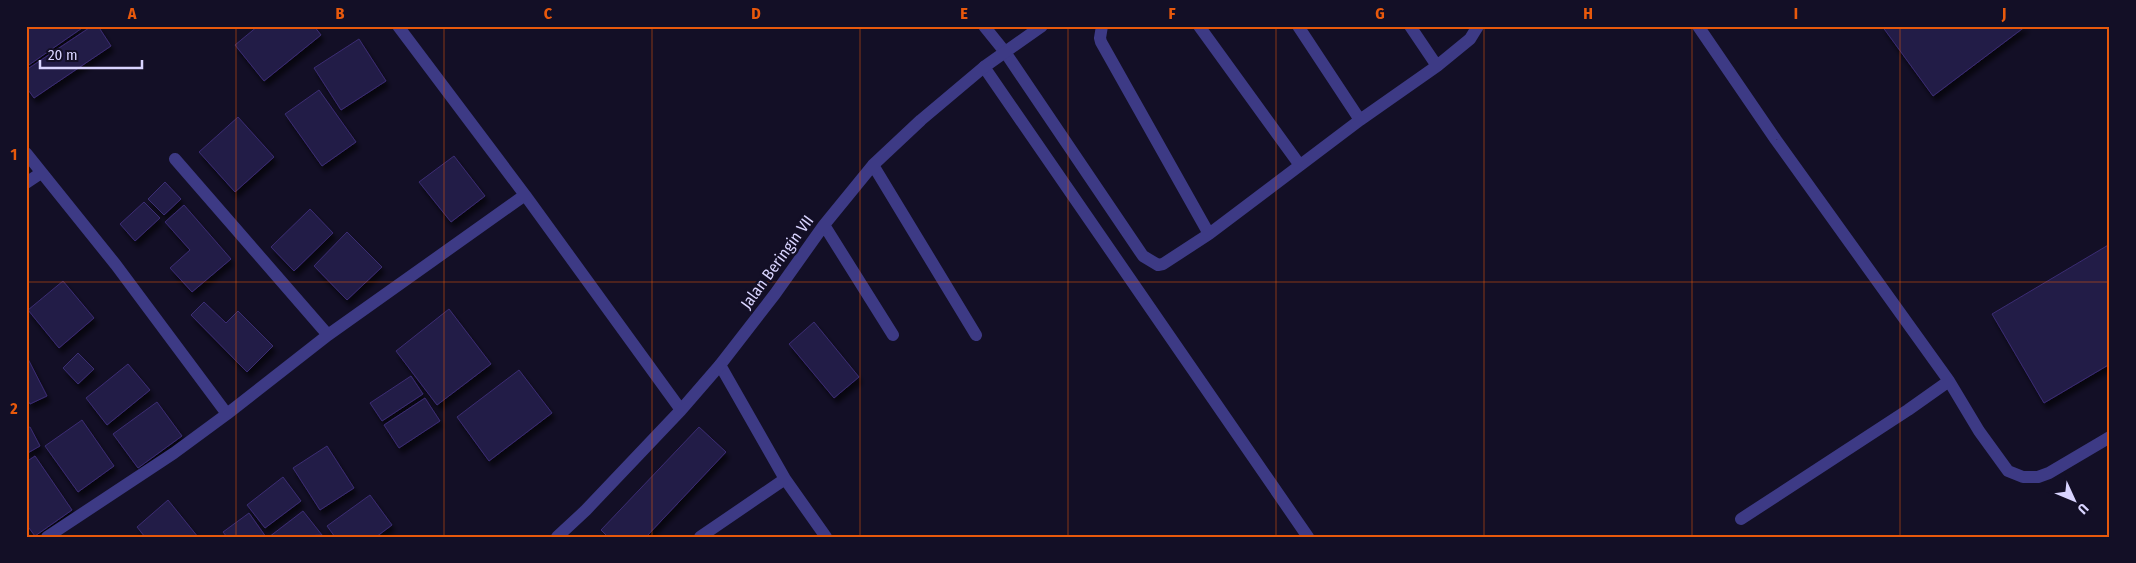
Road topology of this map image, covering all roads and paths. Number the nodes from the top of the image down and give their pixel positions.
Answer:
1 (398, 26) edge
2 (984, 26) edge
3 (1042, 26) edge
4 (1102, 26) edge
5 (1199, 26) edge
6 (1298, 26) edge
7 (1410, 26) edge
8 (1478, 26) edge
9 (1698, 26) edge
10 (1005, 52) junction
11 (1437, 66) junction
12 (984, 67) junction
13 (1360, 120) junction
14 (26, 152) edge
15 (175, 159) dead end
16 (1299, 164) junction
17 (873, 166) junction
18 (41, 173) junction
19 (26, 183) edge
20 (525, 195) junction
21 (824, 225) junction
22 (1209, 234) junction
23 (893, 335) dead end
24 (976, 335) dead end
25 (328, 336) junction
26 (720, 365) junction
27 (1949, 381) junction
28 (681, 410) junction
29 (227, 414) junction
30 (2110, 437) edge
31 (785, 478) junction
32 (1741, 519) dead end
33 (1307, 536) edge
34 (47, 537) edge
35 (557, 537) edge
36 (700, 537) edge
37 (826, 537) edge

1 - 20 street
2 - 10 street
3 - 10 street, Jalan Beringin VII
4 - 22 street
5 - 16 street
6 - 13 street
7 - 11 street
8 - 11 street
9 - 27 street
10 - 12 street, Jalan Beringin VII
10 - 22 street
11 - 13 street
12 - 17 street, Jalan Beringin VII
12 - 33 street
13 - 16 street
14 - 18 street
15 - 25 street
16 - 22 street
17 - 21 street, Jalan Beringin VII
17 - 24 street
18 - 19 street
18 - 29 street
20 - 25 street
20 - 28 street
21 - 23 street
21 - 26 street, Jalan Beringin VII
25 - 29 street
26 - 28 street, Jalan Beringin VII
26 - 31 street
27 - 30 street
27 - 32 street
28 - 35 street, Jalan Beringin VII
29 - 34 street
31 - 36 street
31 - 37 street

